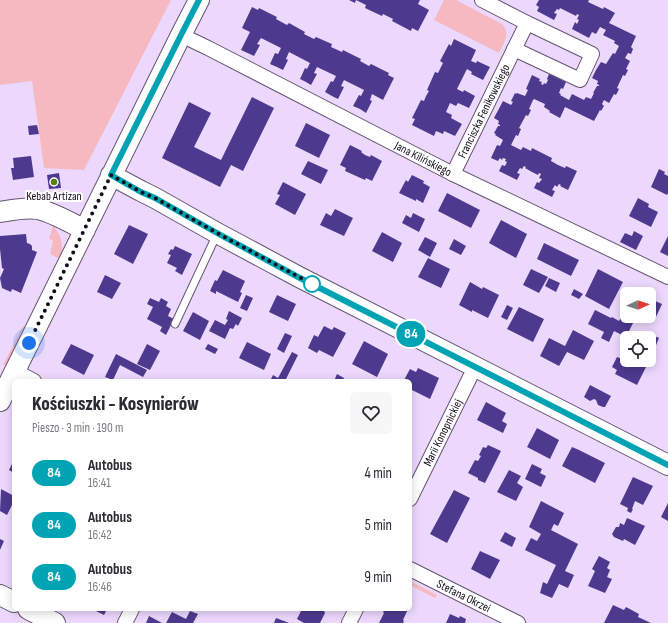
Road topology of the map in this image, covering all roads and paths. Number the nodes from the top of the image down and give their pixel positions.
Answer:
1 (199, 0) edge
2 (482, 0) edge
3 (527, 23) junction
4 (181, 35) junction
5 (514, 49) junction
6 (453, 174) junction
7 (111, 175) junction
8 (0, 212) edge
9 (85, 230) junction
10 (217, 233) junction
11 (668, 277) edge
12 (175, 324) dead end
13 (475, 367) junction
14 (15, 371) junction
15 (30, 379) edge
16 (0, 401) edge
17 (668, 464) edge
18 (412, 495) edge
19 (412, 570) edge
20 (0, 595) edge
21 (12, 601) edge
22 (32, 611) edge
23 (131, 611) edge
24 (355, 611) edge
25 (55, 623) edge
26 (125, 623) edge
27 (349, 623) edge
28 (518, 623) edge

1 - 4 street
2 - 3 street
3 - 5 street, Franciszka Fenikowskiego
3 - 5 street
4 - 6 street, Jana Kilińskiego
4 - 7 street
5 - 6 street, Franciszka Fenikowskiego
6 - 11 street, Jana Kilińskiego
7 - 9 street
7 - 10 street
8 - 9 street
9 - 14 street
10 - 12 lane
10 - 13 street
13 - 17 street
13 - 18 street, Marii Konopnickiej
14 - 15 street
14 - 16 street
19 - 28 street, Stefana Okrzei
20 - 21 street
22 - 25 street
23 - 26 street
24 - 27 street

